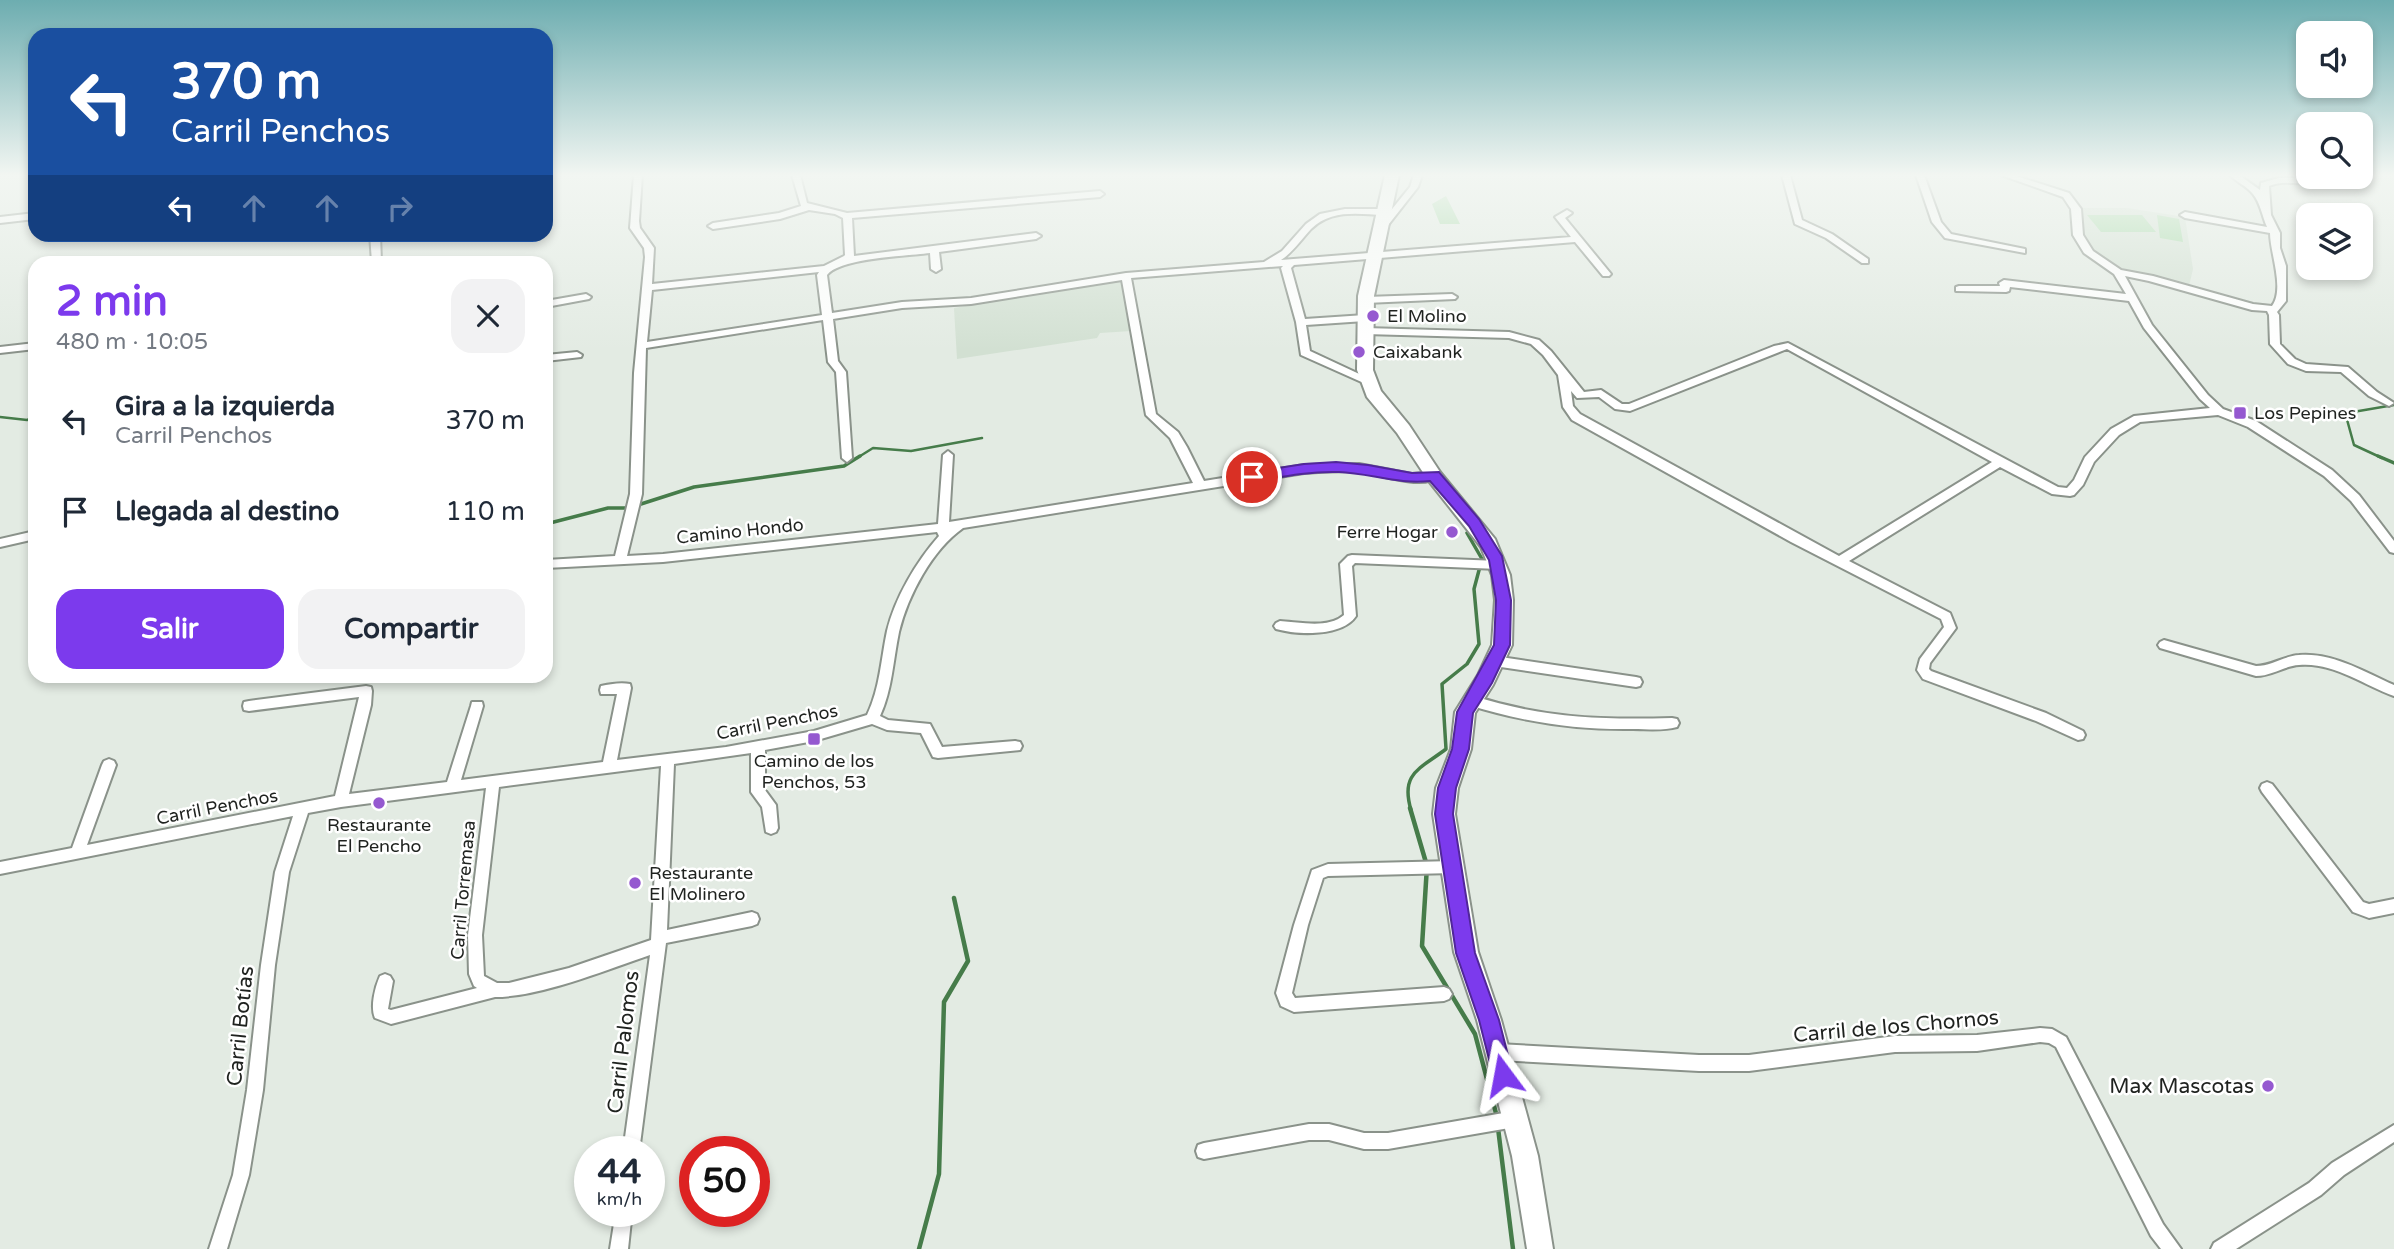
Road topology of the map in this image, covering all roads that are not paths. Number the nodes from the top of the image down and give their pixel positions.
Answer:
1 (639, 233) edge
2 (848, 233) edge
3 (1306, 233) edge
4 (1379, 233) edge
5 (1573, 233) edge
6 (1823, 233) edge
7 (1946, 233) edge
8 (2078, 233) edge
9 (2274, 233) edge
10 (1035, 236) dead end
11 (1577, 239) junction
12 (934, 250) junction
13 (2022, 251) dead end
14 (1373, 257) junction
15 (847, 260) junction
16 (1291, 260) junction
17 (1865, 261) dead end
18 (936, 268) dead end
19 (824, 269) junction
20 (2118, 272) junction
21 (1606, 274) dead end
22 (1126, 276) junction
23 (648, 287) junction
24 (1959, 289) dead end
25 (1452, 297) dead end
26 (586, 298) dead end
27 (2131, 298) junction
28 (1366, 300) junction
29 (553, 302) edge
30 (2271, 310) junction
31 (826, 317) junction
32 (1301, 322) junction
33 (1365, 324) junction
34 (641, 346) junction
35 (28, 347) edge
36 (0, 351) edge
37 (577, 355) dead end
38 (553, 357) edge
39 (1563, 375) junction
40 (1366, 381) junction
41 (1581, 396) junction
42 (1567, 402) junction
43 (2389, 403) dead end
44 (2219, 411) junction
45 (948, 455) dead end
46 (847, 458) dead end
47 (2000, 462) junction
48 (1434, 476) junction
49 (1200, 485) junction
50 (946, 528) junction
51 (28, 537) edge
52 (0, 543) edge
53 (2394, 549) edge
54 (620, 559) junction
55 (1840, 561) junction
56 (553, 564) edge
57 (1486, 565) junction
58 (1280, 626) dead end
59 (2164, 645) dead end
60 (1494, 661) junction
61 (1636, 682) dead end
62 (606, 690) dead end
63 (2394, 691) edge
64 (1471, 700) junction
65 (248, 706) dead end
66 (477, 706) dead end
67 (872, 719) junction
68 (1672, 723) dead end
69 (2078, 735) dead end
70 (1015, 746) dead end
71 (758, 747) junction
72 (668, 758) junction
73 (109, 765) dead end
74 (609, 766) junction
75 (493, 782) junction
76 (452, 787) junction
77 (2267, 788) dead end
78 (341, 801) junction
79 (303, 808) junction
80 (771, 828) dead end
81 (77, 853) junction
82 (1436, 867) junction
83 (0, 868) edge
84 (2394, 906) edge
85 (752, 919) dead end
86 (658, 942) junction
87 (385, 981) dead end
88 (495, 990) junction
89 (1444, 994) dead end
90 (1498, 1052) junction
91 (1503, 1121) junction
92 (2394, 1133) edge
93 (633, 1136) edge
94 (1204, 1151) dead end
95 (622, 1227) edge
96 (218, 1249) edge
97 (619, 1249) edge
98 (1540, 1249) edge
99 (2172, 1249) edge
100 (2220, 1249) edge

1 - 23 street
2 - 15 street
3 - 16 street
4 - 14 main road
5 - 11 street
6 - 17 street
7 - 13 street
8 - 20 street
9 - 30 street
10 - 12 street
11 - 14 street
11 - 21 street
12 - 15 street
12 - 18 street
14 - 16 street
14 - 28 main road
15 - 19 street
16 - 22 street
16 - 32 street
19 - 23 street
19 - 31 street
20 - 27 street
20 - 30 street
22 - 31 street
22 - 49 street
23 - 34 street
24 - 27 street
25 - 28 street
26 - 29 street
27 - 44 street
28 - 33 main road
30 - 43 street
31 - 34 street
31 - 46 street
32 - 33 street
32 - 40 street
33 - 39 street
33 - 40 main road
34 - 54 street
35 - 36 street
37 - 38 street
39 - 41 street
39 - 42 street
40 - 48 main road
41 - 42 street
41 - 47 street
42 - 55 street
44 - 47 street
44 - 53 street
45 - 50 street
47 - 55 street
48 - 49 street
48 - 57 main road
49 - 50 street
50 - 54 street, Camino Hondo
50 - 67 street
51 - 52 street
54 - 56 street, Camino Hondo
55 - 69 street
57 - 58 street
57 - 60 main road
59 - 63 street
60 - 61 street
60 - 64 main road
62 - 74 street
64 - 68 street
64 - 82 main road
65 - 78 street
66 - 76 street
67 - 70 street
67 - 71 street, Carril Penchos
71 - 72 street, Carril Penchos
71 - 80 street
72 - 74 street, Carril Penchos
72 - 86 street, Carril Palomos
73 - 81 street
74 - 75 street, Carril Penchos
75 - 76 street, Carril Penchos
75 - 88 street, Carril Torremasa
76 - 78 street, Carril Penchos
77 - 84 street
78 - 79 street, Carril Penchos
79 - 81 street, Carril Penchos
79 - 96 street, Carril Botías
81 - 83 street, Carril Penchos
82 - 89 street
82 - 90 main road
85 - 86 street
86 - 88 street
86 - 93 street, Carril Palomos
87 - 88 street
90 - 91 main road
90 - 99 street, Carril de los Chornos
91 - 94 street
91 - 98 main road
92 - 100 street
95 - 97 street

